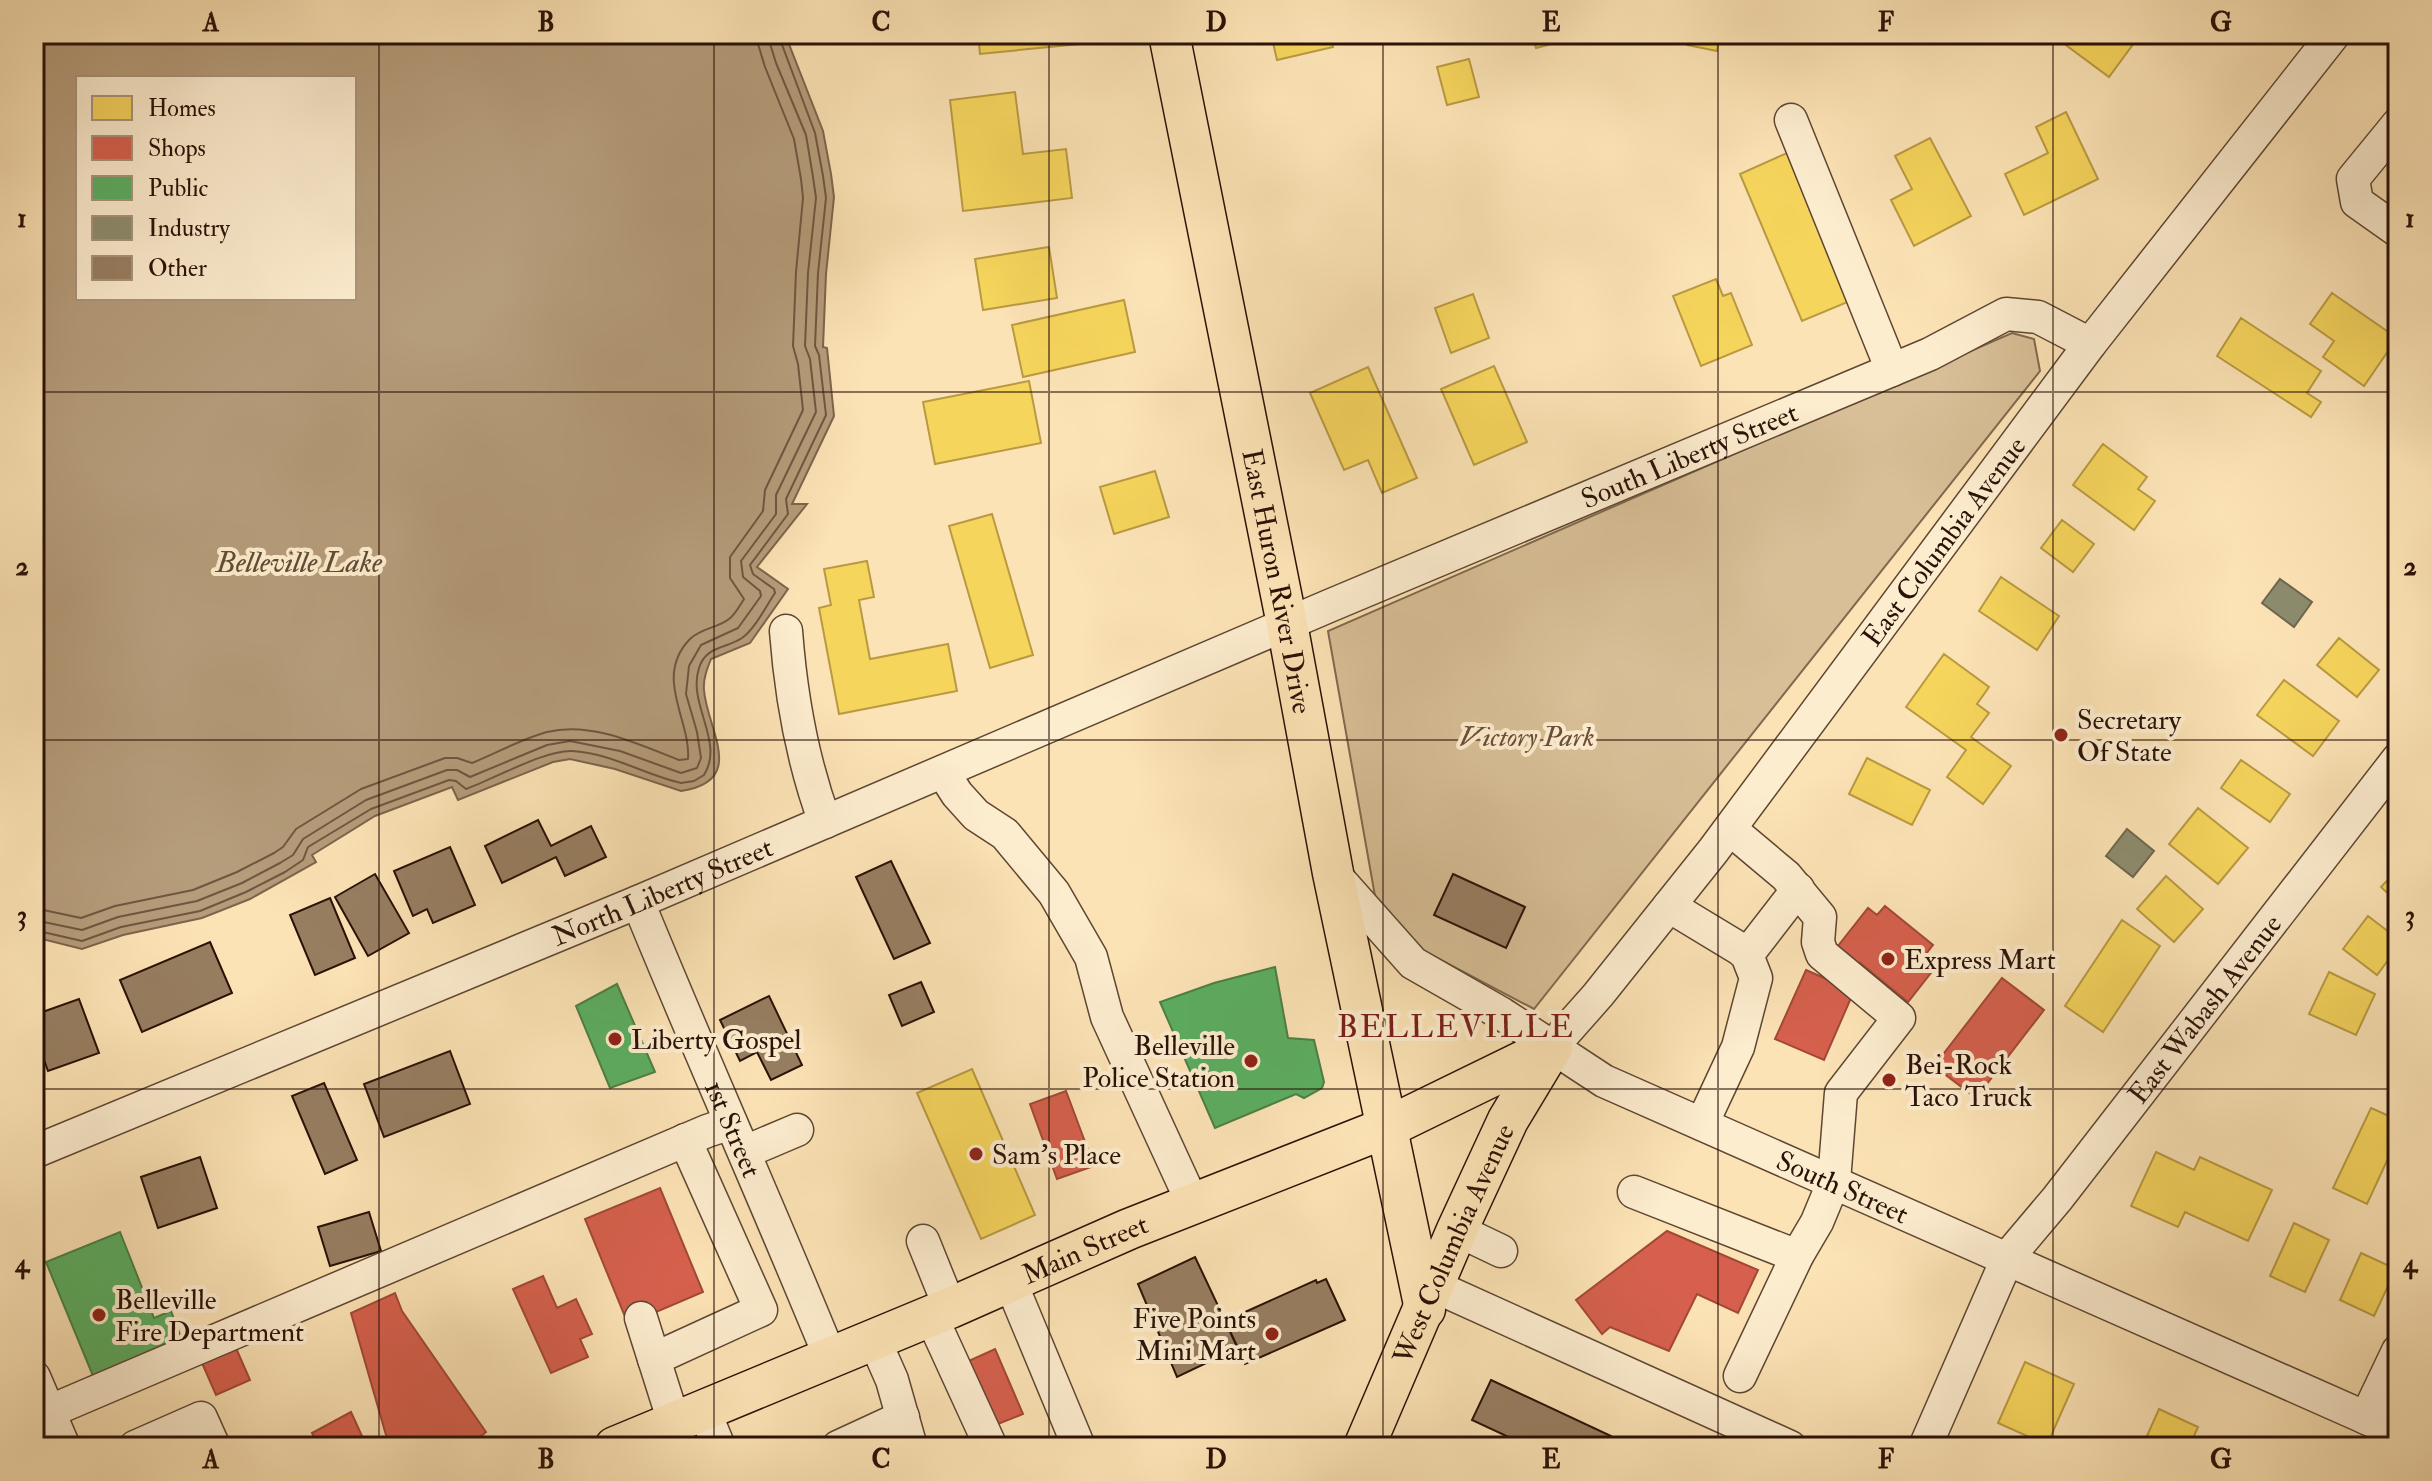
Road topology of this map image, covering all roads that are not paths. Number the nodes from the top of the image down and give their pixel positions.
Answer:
1 (1169, 34) edge
2 (2334, 34) edge
3 (1791, 120) dead end
4 (2398, 124) edge
5 (2398, 231) edge
6 (2090, 344) junction
7 (1892, 370) junction
8 (1287, 624) junction
9 (786, 631) dead end
10 (2398, 759) edge
11 (943, 772) junction
12 (825, 822) junction
13 (1730, 829) junction
14 (1333, 873) junction
15 (1798, 889) junction
16 (638, 902) junction
17 (1669, 906) junction
18 (1747, 955) junction
19 (1552, 1047) junction
20 (1702, 1124) junction
21 (1388, 1127) junction
22 (797, 1130) dead end
23 (738, 1137) junction
24 (685, 1140) junction
25 (34, 1152) edge
26 (1834, 1181) junction
27 (1634, 1192) dead end
28 (1193, 1204) junction
29 (1457, 1230) junction
30 (923, 1241) dead end
31 (1501, 1251) dead end
32 (1797, 1256) junction
33 (2008, 1257) junction
34 (1010, 1281) junction
35 (1430, 1298) junction
36 (940, 1312) junction
37 (641, 1318) dead end
38 (874, 1339) junction
39 (2398, 1351) edge
40 (830, 1357) junction
41 (654, 1359) junction
42 (1740, 1376) dead end
43 (34, 1377) edge
44 (42, 1415) edge
45 (689, 1416) junction
46 (2366, 1418) junction
47 (2398, 1432) edge
48 (908, 1437) edge
49 (627, 1445) edge
50 (64, 1447) edge
51 (135, 1447) edge
52 (214, 1447) edge
53 (719, 1447) edge
54 (838, 1447) edge
55 (991, 1447) edge
56 (1079, 1447) edge
57 (1364, 1447) edge
58 (1790, 1447) edge
59 (1925, 1447) edge

1 - 8 main road, East Huron River Drive
2 - 6 street, East Columbia Avenue
3 - 7 street
4 - 5 street
6 - 7 street, South Liberty Street
6 - 13 street, East Columbia Avenue
7 - 8 street, South Liberty Street
8 - 11 street, North Liberty Street
8 - 14 main road, East Huron River Drive
9 - 12 street
10 - 33 street, East Wabash Avenue
11 - 12 street, North Liberty Street
11 - 28 street
12 - 16 street, North Liberty Street
13 - 15 street
13 - 17 street, East Columbia Avenue
14 - 19 street, South Street
14 - 21 main road, East Huron River Drive
15 - 18 street
15 - 26 street
16 - 23 street, 1st Street
16 - 25 street, North Liberty Street
17 - 18 street
17 - 19 street, East Columbia Avenue
18 - 20 street
19 - 20 street, South Street
19 - 21 main road, Main Street
19 - 29 main road, West Columbia Avenue
20 - 26 street, South Street
21 - 28 main road, Main Street
21 - 35 main road, East Huron River Drive
22 - 23 street
23 - 24 street
23 - 40 street, 1st Street
24 - 41 street
24 - 44 street
26 - 32 street
26 - 33 street, South Street
27 - 32 street
28 - 34 main road, Main Street
29 - 31 street
29 - 35 main road, West Columbia Avenue
30 - 36 street
32 - 42 street
33 - 46 street, South Street
33 - 59 street, East Wabash Avenue
34 - 36 main road, Main Street
34 - 56 street
35 - 57 main road, West Columbia Avenue
35 - 58 street
36 - 38 main road, Main Street
36 - 55 street
37 - 41 street
38 - 40 main road, Main Street
38 - 48 street
39 - 46 street
40 - 45 main road, Main Street
41 - 45 street
43 - 44 street
44 - 50 street
45 - 49 main road, Main Street
45 - 53 street
46 - 47 street, South Street
48 - 54 street
51 - 52 street

